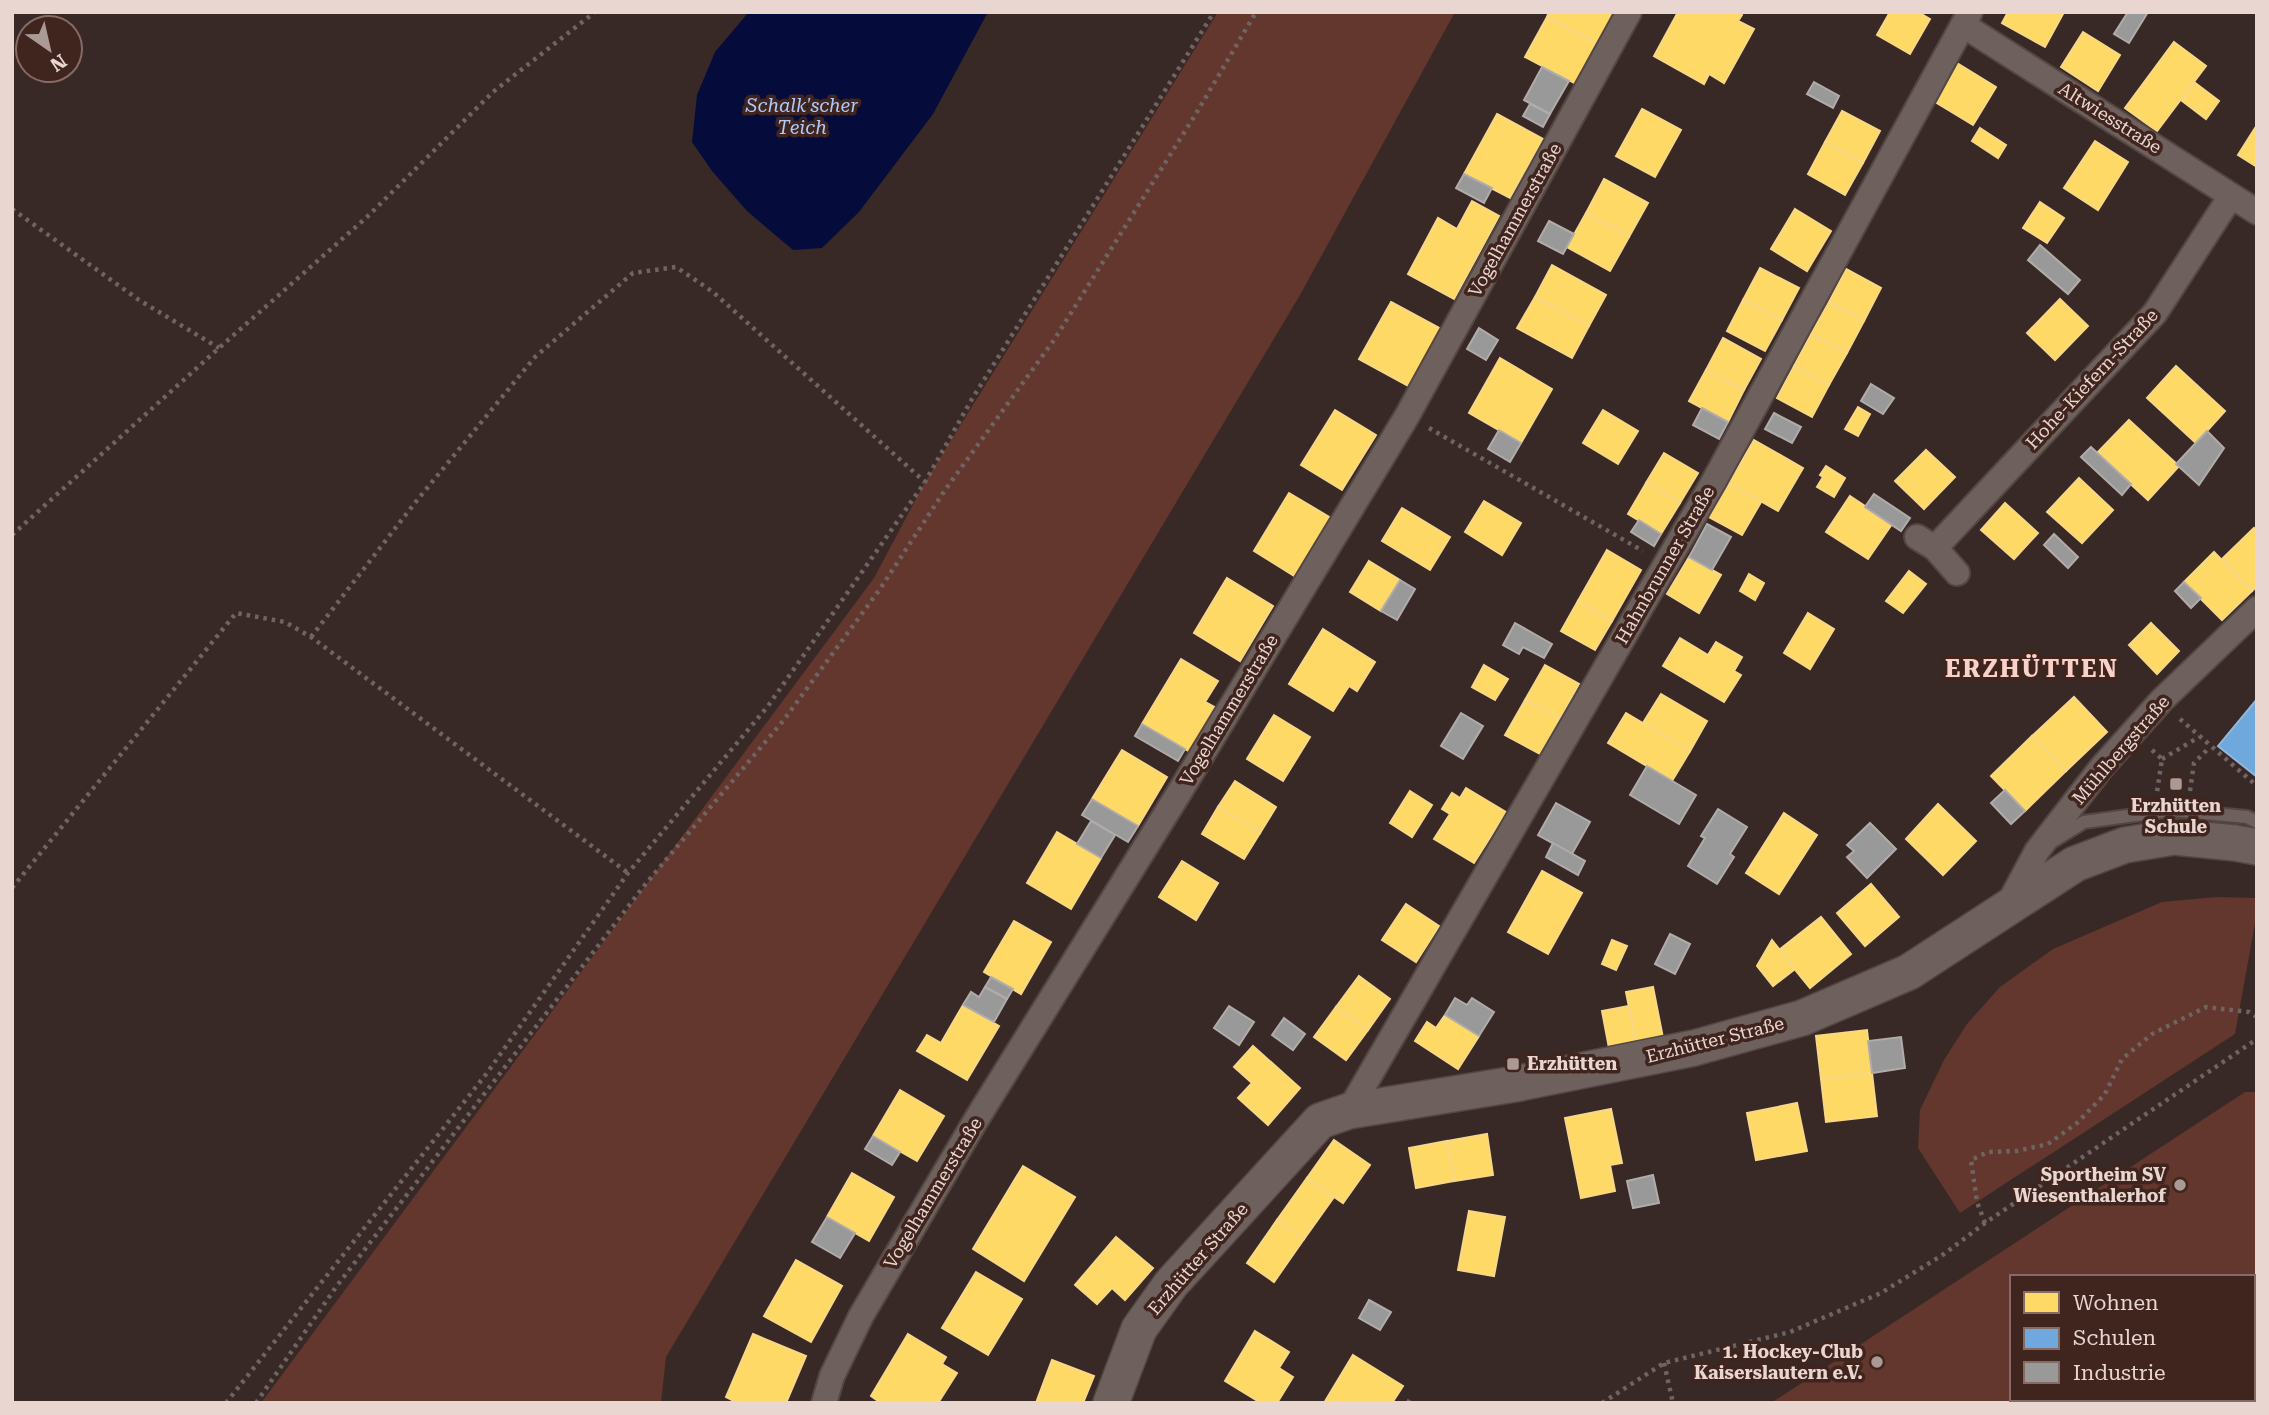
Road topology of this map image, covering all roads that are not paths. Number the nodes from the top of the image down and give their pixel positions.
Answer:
1 (1629, 12) edge
2 (1966, 19) edge
3 (2231, 196) junction
4 (2257, 212) edge
5 (1957, 573) dead end
6 (2257, 608) edge
7 (2257, 822) edge
8 (2257, 847) edge
9 (2037, 851) junction
10 (2006, 908) junction
11 (1349, 1111) junction
12 (824, 1403) edge
13 (1111, 1403) edge

1 - 12 street, Vogelhammerstraße
2 - 3 street, Altwiesstraße
2 - 11 street, Hahnbrunner Straße
3 - 4 street, Altwiesstraße
3 - 5 street, Hohe-Kiefern-Straße
6 - 9 street, Mühlbergstraße
7 - 9 lane
8 - 10 street, Erzhütter Straße
9 - 10 street, Mühlbergstraße
10 - 11 street, Erzhütter Straße
11 - 13 street, Erzhütter Straße

